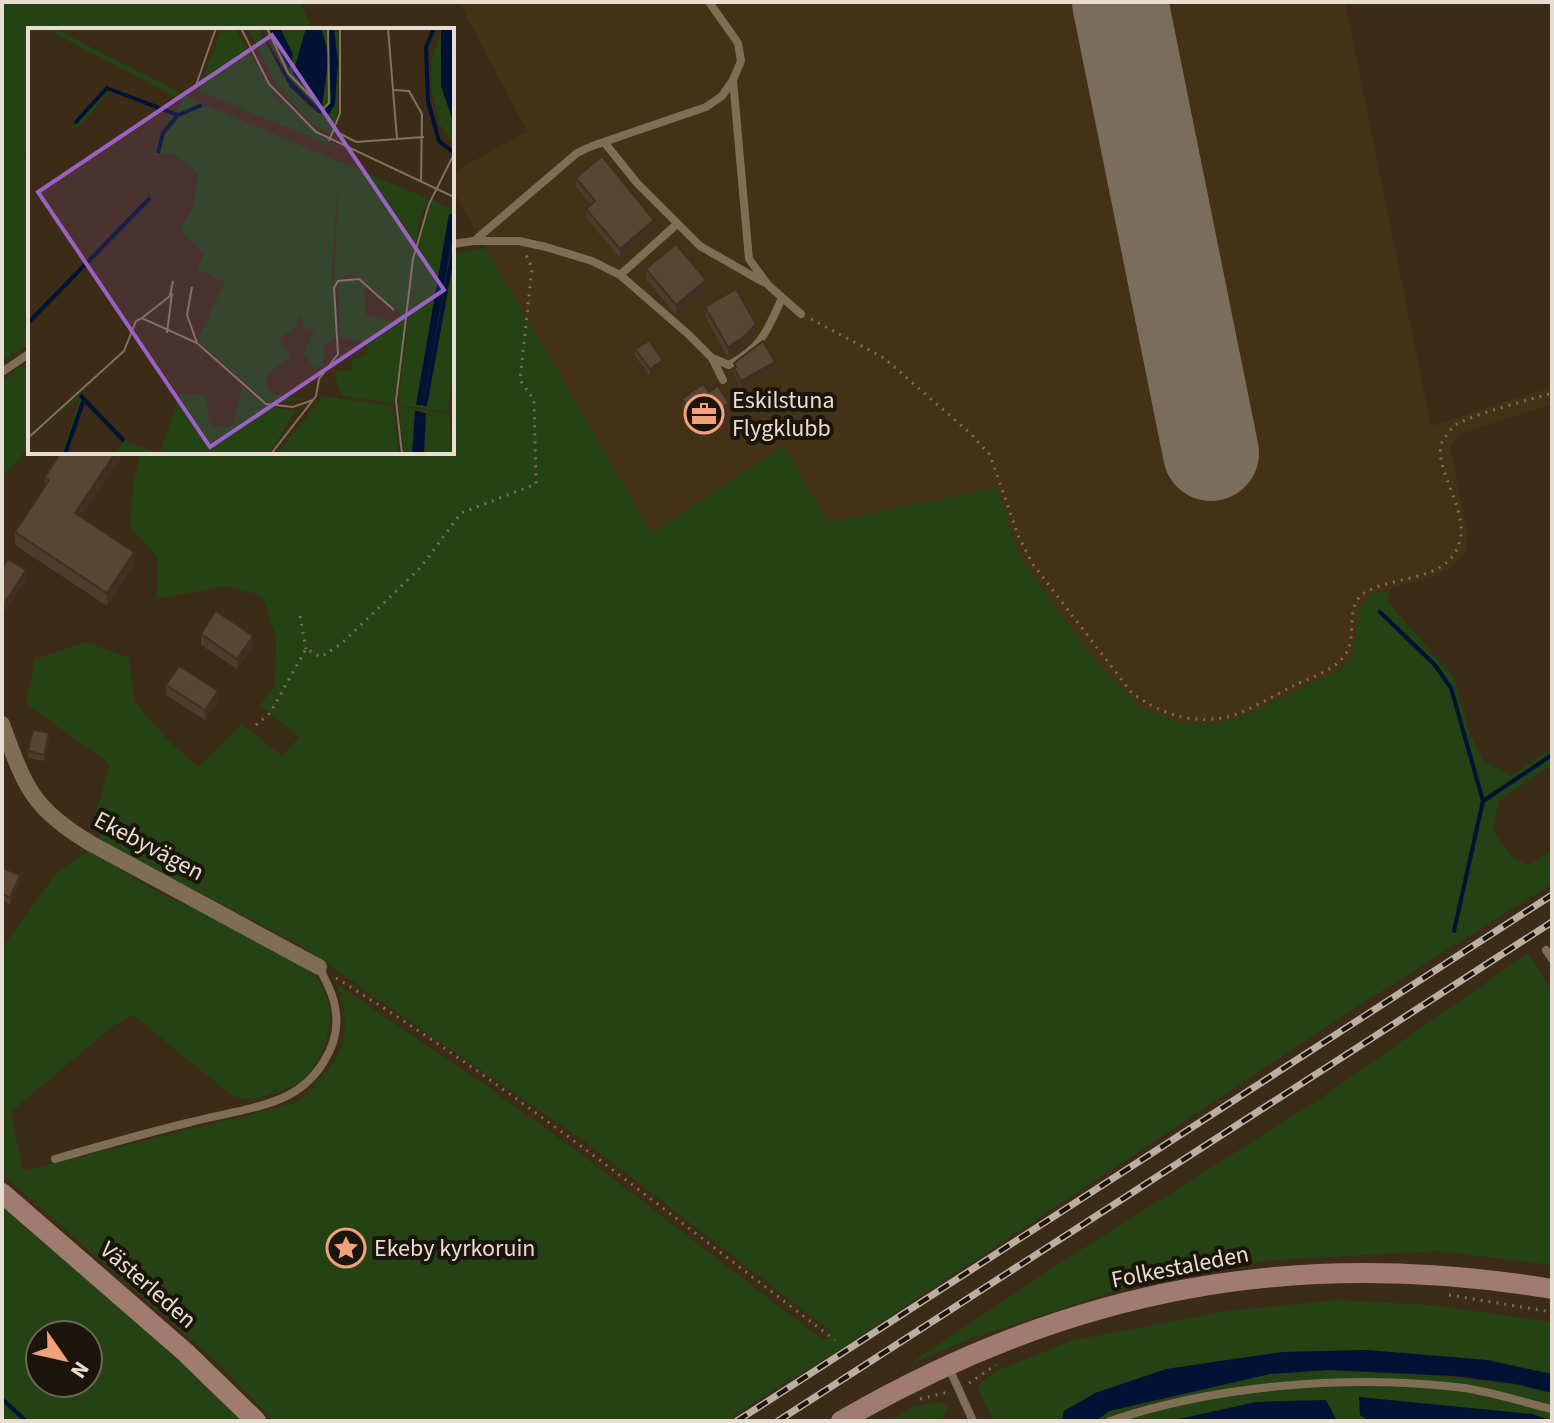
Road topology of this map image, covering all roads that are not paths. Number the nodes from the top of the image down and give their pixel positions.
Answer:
1 (709, 2) edge
2 (733, 80) junction
3 (604, 142) junction
4 (677, 224) junction
5 (474, 241) junction
6 (454, 244) edge
7 (620, 275) junction
8 (768, 285) junction
9 (782, 298) junction
10 (801, 314) road end
11 (28, 354) edge
12 (712, 358) junction
13 (2, 372) edge
14 (723, 380) dead end
15 (2, 724) edge
16 (1546, 950) dead end
17 (1552, 959) edge
18 (319, 967) joint
19 (55, 1159) dead end
20 (2, 1193) edge
21 (1552, 1289) edge
22 (947, 1364) junction
23 (1552, 1409) edge
24 (969, 1420) edge
25 (256, 1421) edge
26 (841, 1421) edge
27 (1110, 1421) edge

1 - 2 lane
2 - 3 lane
2 - 8 lane
3 - 4 lane
3 - 5 lane
4 - 7 lane
4 - 8 lane
5 - 6 lane
5 - 7 lane
7 - 12 lane
8 - 9 lane
9 - 10 lane
9 - 12 lane
11 - 13 lane
12 - 14 lane
15 - 18 street, Ekebyvägen
16 - 17 lane
18 - 19 lane
20 - 25 main road, Västerleden
21 - 22 main road, Folkestaleden
22 - 24 lane
22 - 26 main road, Folkestaleden
23 - 27 lane

